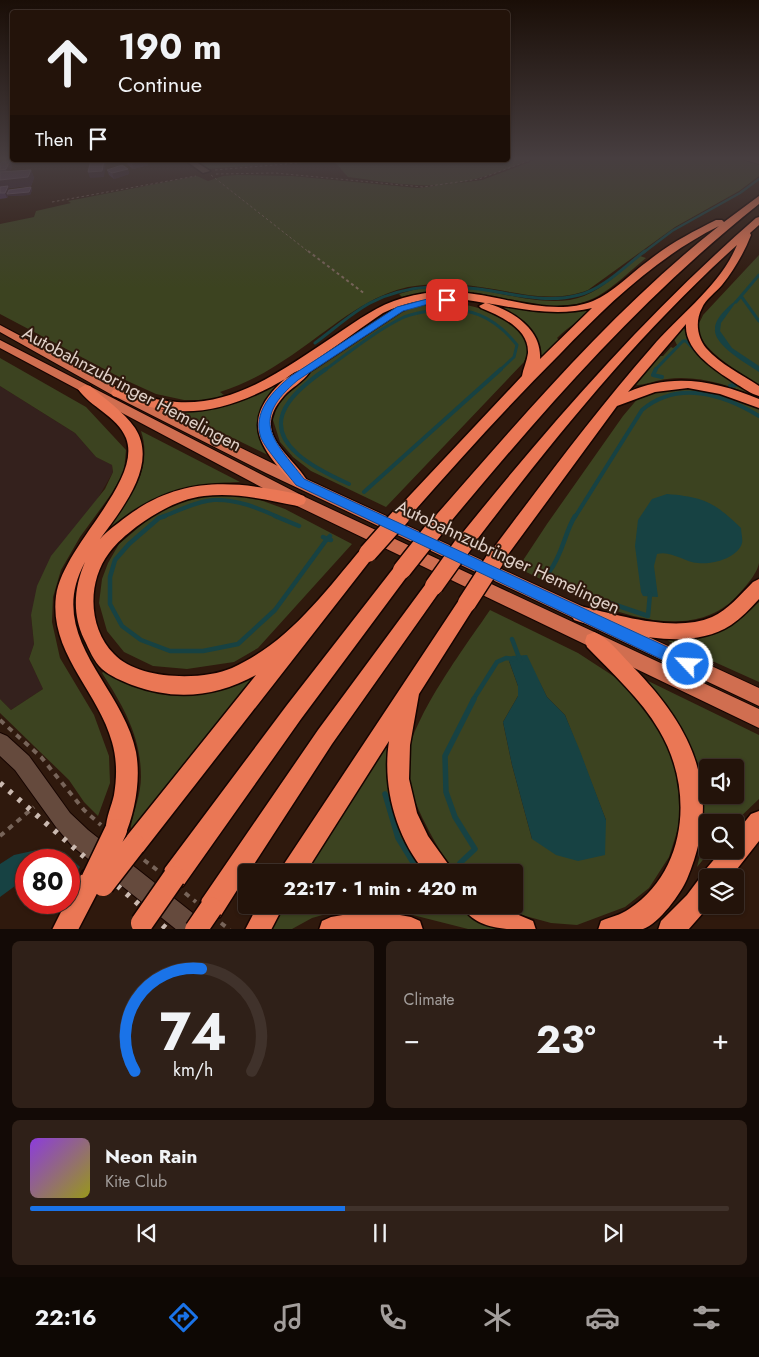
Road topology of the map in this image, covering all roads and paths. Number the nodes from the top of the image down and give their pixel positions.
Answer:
1 (55, 201) edge
2 (244, 201) edge
3 (756, 201) edge
4 (52, 202) dead end
5 (741, 212) junction
6 (759, 220) edge
7 (747, 230) junction
8 (365, 294) dead end
9 (615, 294) junction
10 (697, 307) junction
11 (0, 328) edge
12 (0, 343) edge
13 (526, 379) junction
14 (86, 389) junction
15 (759, 392) edge
16 (118, 393) junction
17 (759, 404) edge
18 (610, 406) junction
19 (299, 491) junction
20 (759, 588) edge
21 (580, 614) junction
22 (306, 628) junction
23 (594, 640) junction
24 (414, 682) junction
25 (759, 698) edge
26 (759, 718) edge
27 (0, 744) edge
28 (47, 796) junction
29 (759, 822) edge
30 (0, 836) edge
31 (297, 864) edge
32 (432, 864) edge
33 (722, 869) edge
34 (98, 883) junction
35 (699, 900) edge
36 (267, 914) edge
37 (487, 914) edge
38 (140, 926) edge
39 (65, 929) edge
40 (69, 929) edge
41 (195, 929) edge
42 (197, 929) edge
43 (258, 929) edge
44 (336, 929) edge
45 (406, 929) edge
46 (522, 929) edge
47 (612, 929) edge
48 (671, 929) edge

1 - 4 path
2 - 8 path
3 - 5 highway
5 - 9 highway
5 - 38 highway, bridge
6 - 7 highway
7 - 10 highway
7 - 42 highway, bridge
9 - 13 highway
9 - 16 highway
10 - 15 highway
10 - 18 highway
11 - 16 highway, Autobahnzubringer Hemelingen
12 - 14 highway, Autobahnzubringer Hemelingen
13 - 19 highway
13 - 22 highway, bridge
14 - 19 highway, Autobahnzubringer Hemelingen
14 - 34 highway, bridge
16 - 19 highway, Autobahnzubringer Hemelingen
17 - 18 highway
18 - 24 highway, bridge
19 - 21 highway, Autobahnzubringer Hemelingen
19 - 22 highway
19 - 23 highway, Autobahnzubringer Hemelingen
20 - 21 highway
21 - 25 highway, Autobahnzubringer Hemelingen
22 - 34 highway, bridge
23 - 26 highway, Autobahnzubringer Hemelingen
23 - 47 highway
24 - 31 highway
24 - 32 highway
27 - 28 street
28 - 30 path
28 - 41 street
29 - 33 highway
34 - 39 highway
34 - 40 highway
35 - 48 highway
36 - 43 highway
37 - 46 highway
44 - 45 highway

